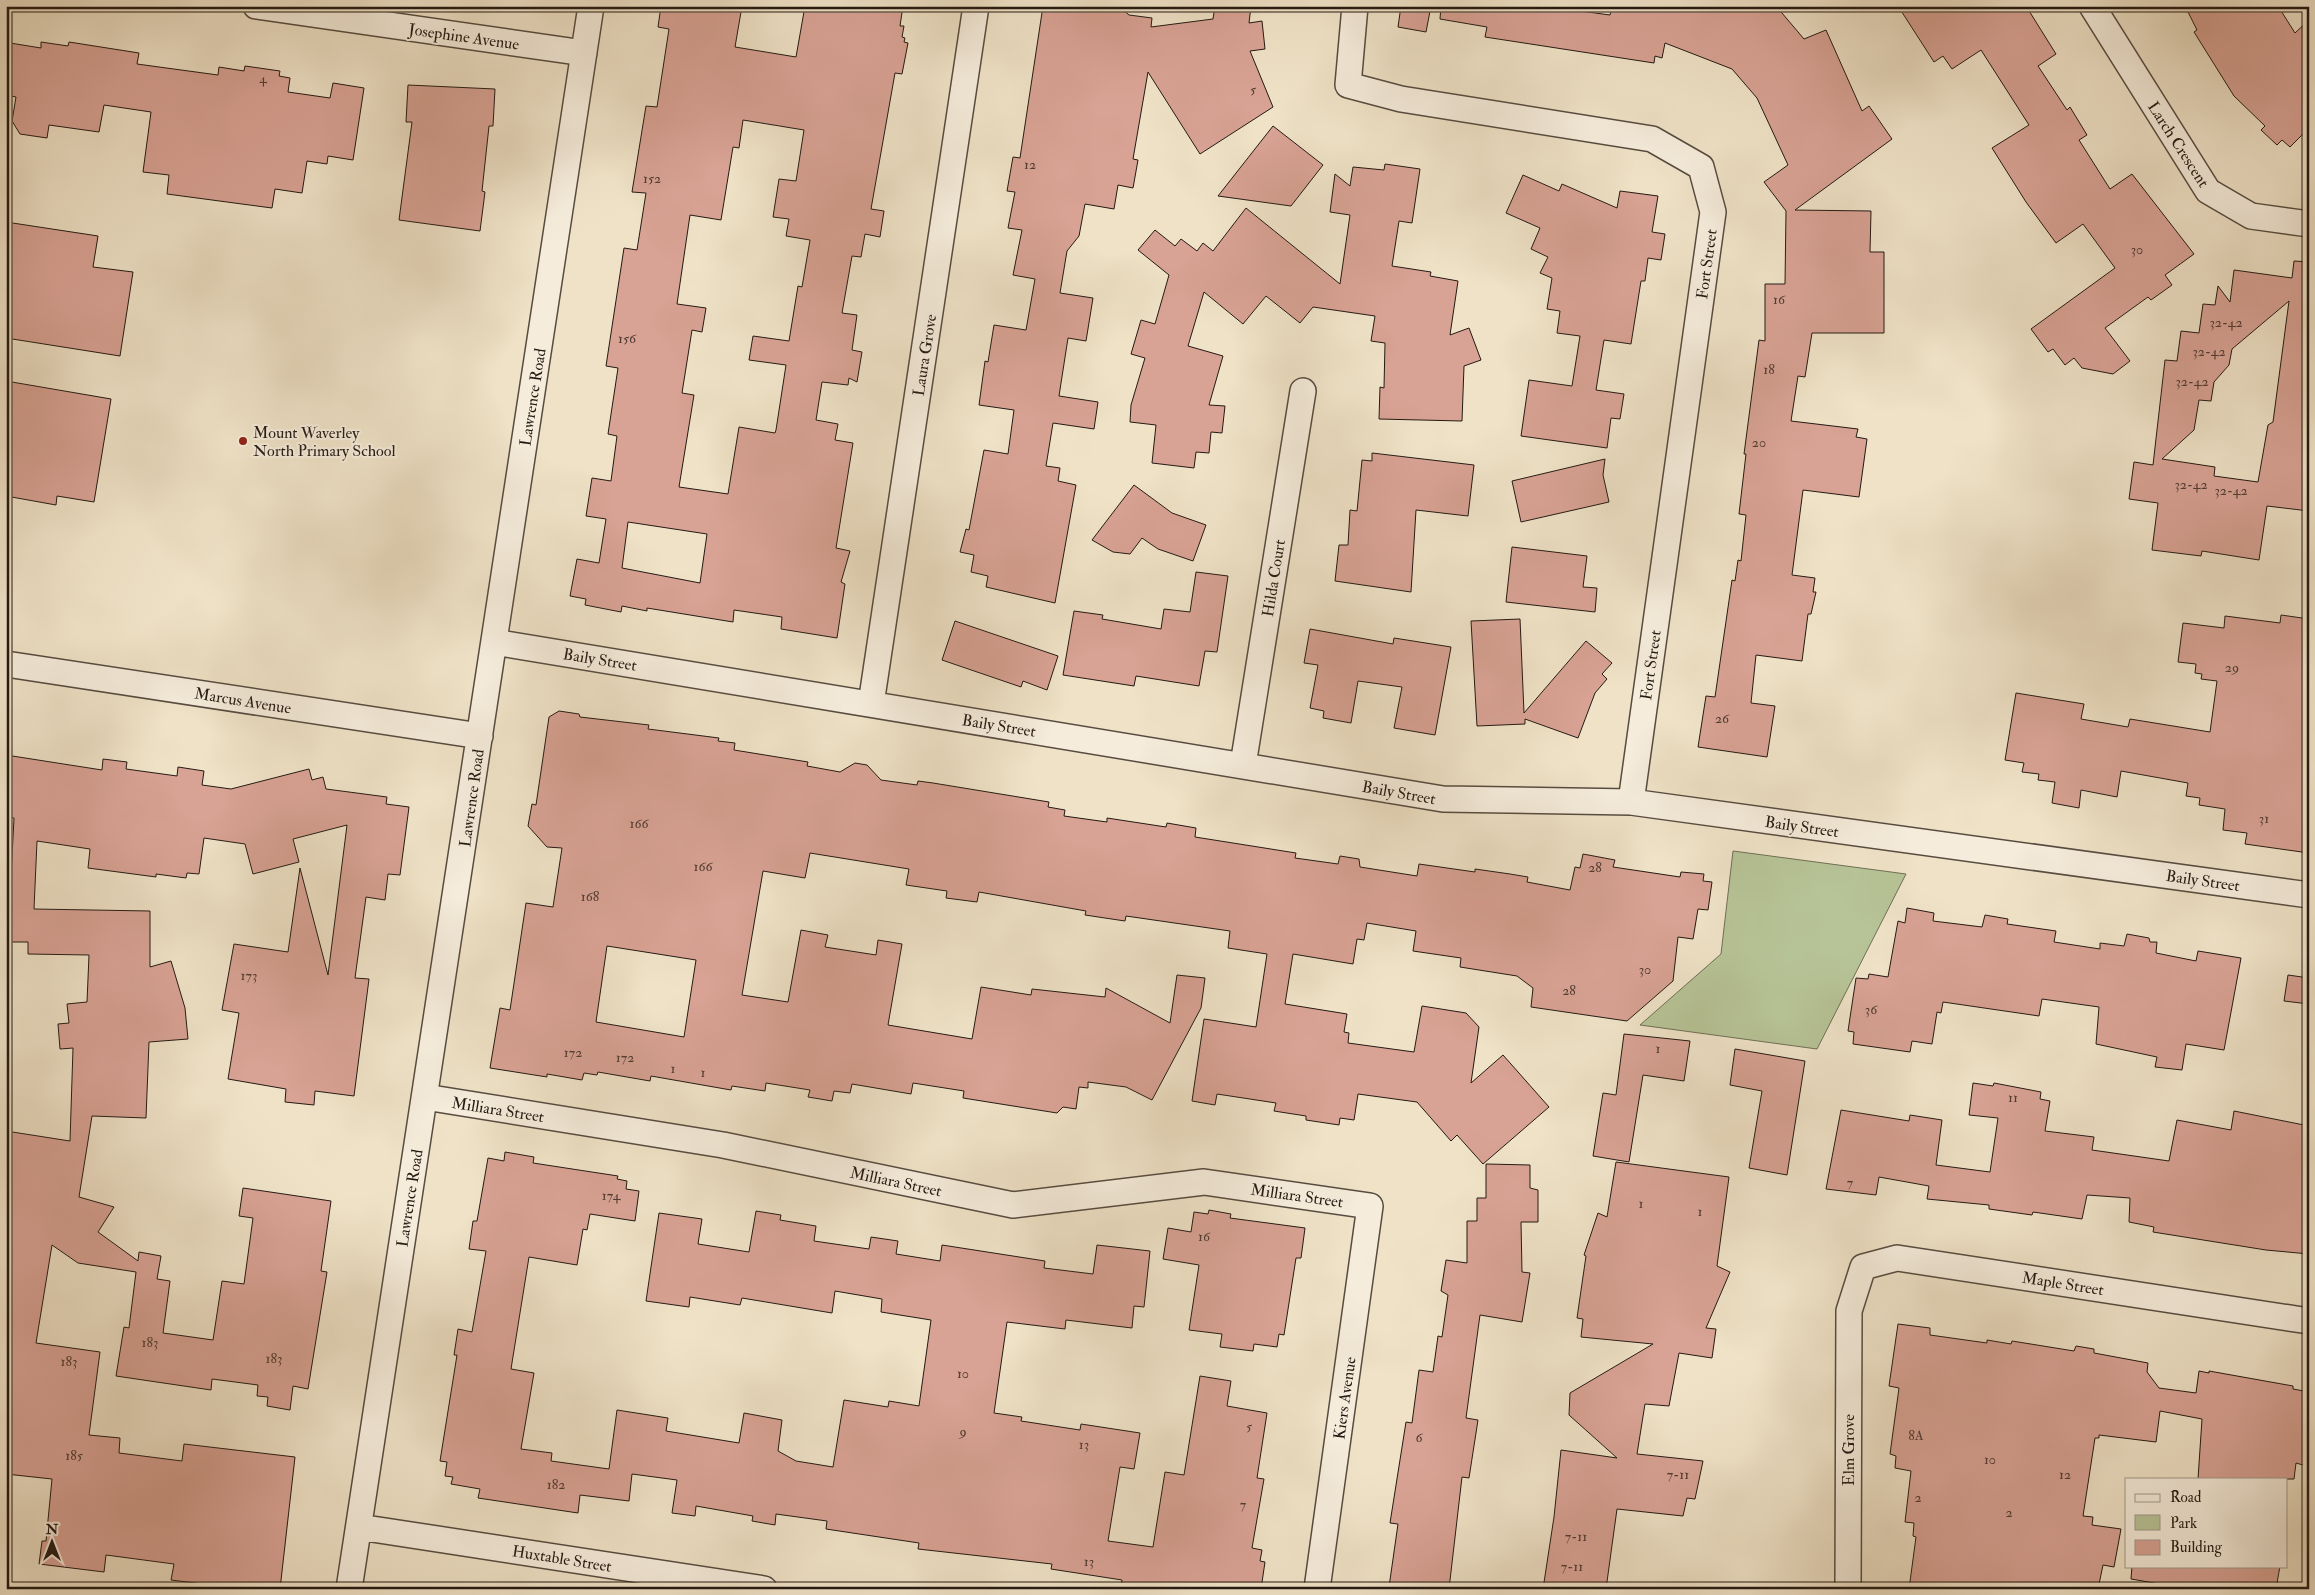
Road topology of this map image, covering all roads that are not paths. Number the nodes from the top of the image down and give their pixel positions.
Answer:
1 (256, 6) edge
2 (591, 6) edge
3 (976, 6) edge
4 (1356, 6) edge
5 (2092, 6) edge
6 (584, 53) junction
7 (2309, 224) edge
8 (1303, 391) dead end
9 (494, 642) junction
10 (6, 664) edge
11 (871, 704) junction
12 (480, 736) junction
13 (1242, 765) junction
14 (1631, 802) junction
15 (2309, 895) edge
16 (425, 1098) junction
17 (1370, 1206) joint
18 (1849, 1311) joint
19 (2309, 1321) edge
20 (359, 1526) junction
21 (349, 1589) edge
22 (764, 1589) edge
23 (1318, 1589) edge
24 (1848, 1589) edge

1 - 6 street, Josephine Avenue
2 - 6 street, Lawrence Road
3 - 11 street, Laura Grove
4 - 14 street, Fort Street
5 - 7 street, Larch Crescent
6 - 9 street, Lawrence Road
8 - 13 street, Hilda Court
9 - 11 street, Baily Street
9 - 12 street, Lawrence Road
10 - 12 street, Marcus Avenue
11 - 13 street, Baily Street
12 - 16 street, Lawrence Road
13 - 14 street, Baily Street
14 - 15 street, Baily Street
16 - 17 street, Milliara Street
16 - 20 street, Lawrence Road
17 - 23 street, Kiers Avenue
18 - 19 street, Maple Street
18 - 24 street, Elm Grove
20 - 21 street, Lawrence Road
20 - 22 street, Huxtable Street

